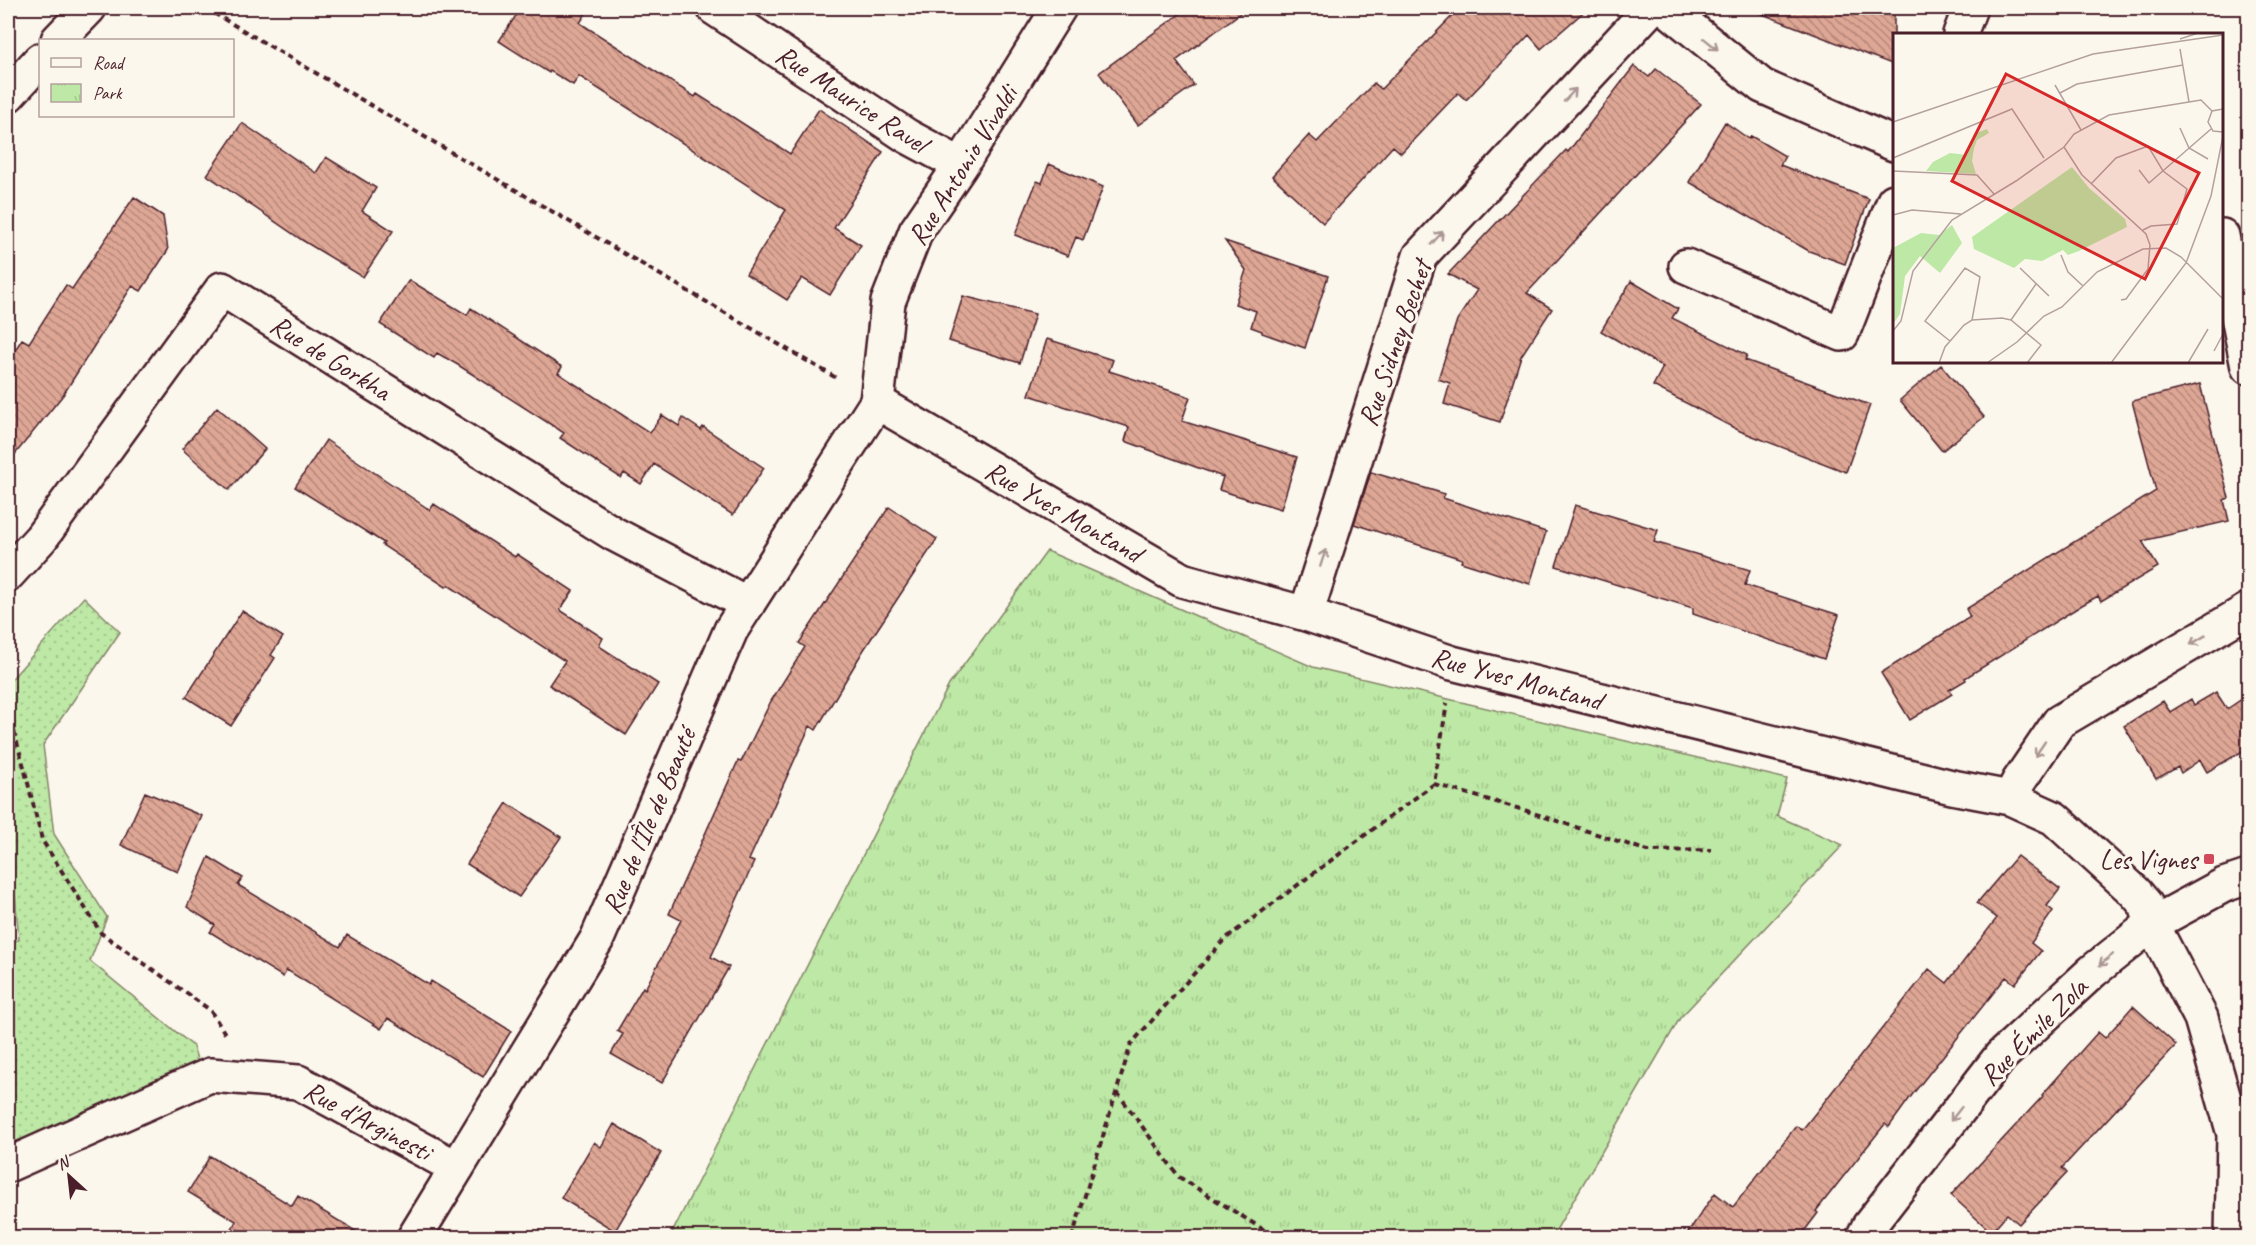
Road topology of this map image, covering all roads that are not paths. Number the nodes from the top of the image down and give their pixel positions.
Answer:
1 (89, 8) edge
2 (714, 8) edge
3 (1059, 8) edge
4 (1651, 8) edge
5 (1666, 8) edge
6 (1970, 8) edge
7 (1960, 33) edge
8 (59, 39) edge
9 (39, 61) edge
10 (8, 95) edge
11 (1893, 144) edge
12 (961, 165) junction
13 (1893, 204) edge
14 (2223, 241) edge
15 (1686, 266) dead end
16 (2248, 367) edge
17 (877, 402) junction
18 (8, 574) edge
19 (748, 604) junction
20 (2248, 610) edge
21 (1306, 614) junction
22 (2010, 798) junction
23 (2248, 877) edge
24 (2152, 924) junction
25 (8, 1165) edge
26 (457, 1168) junction
27 (414, 1238) edge
28 (1863, 1238) edge
29 (2232, 1238) edge

1 - 8 street
2 - 12 street, Rue Maurice Ravel
3 - 12 street, Rue Antonio Vivaldi
21 -> 4 street, Rue Sidney Bechet
5 -> 11 street
6 - 7 street
9 - 10 street
12 - 17 street, Rue Antonio Vivaldi
13 - 15 street
14 - 16 street
17 - 19 street, Rue de l'Île de Beauté
17 - 21 street, Rue Yves Montand
18 - 19 street, Rue de Gorkha
19 - 26 street, Rue de l'Île de Beauté
20 -> 22 street
21 - 22 street, Rue Yves Montand
22 - 24 street, Rue Yves Montand
23 - 24 street, Rue Émile Zola
24 -> 28 street, Rue Émile Zola
24 - 29 street, Rue Yves Montand
25 - 26 street, Rue d'Arginesti
26 - 27 street, Rue de l'Île de Beauté

